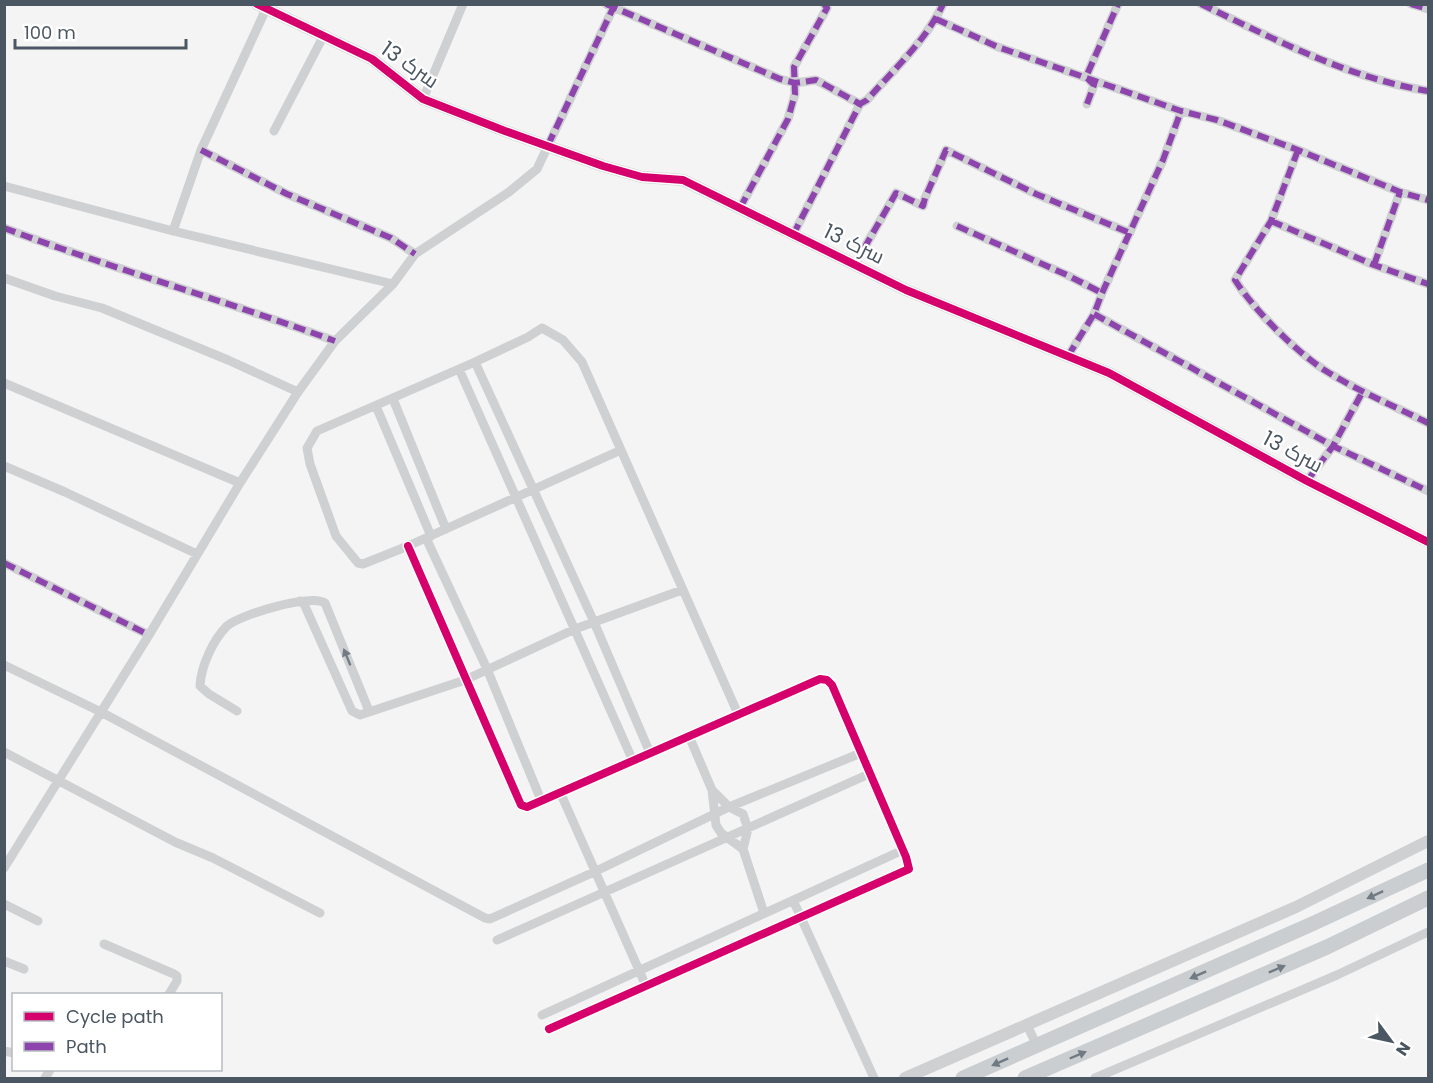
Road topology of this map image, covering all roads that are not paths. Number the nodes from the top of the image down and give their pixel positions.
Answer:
1 (463, 4) edge
2 (824, 4) edge
3 (943, 4) edge
4 (1118, 4) edge
5 (1201, 4) edge
6 (1411, 4) edge
7 (612, 6) edge
8 (261, 7) edge
9 (1428, 9) edge
10 (936, 19) junction
11 (324, 35) junction
12 (1086, 77) junction
13 (795, 83) junction
14 (1428, 91) edge
15 (423, 99) junction
16 (860, 104) junction
17 (1087, 104) dead end
18 (1181, 111) junction
19 (274, 131) dead end
20 (548, 145) junction
21 (201, 150) junction
22 (1298, 150) junction
23 (4, 186) edge
24 (1400, 192) junction
25 (1428, 200) edge
26 (740, 208) junction
27 (1271, 221) junction
28 (957, 226) dead end
29 (4, 228) edge
30 (173, 231) junction
31 (1130, 233) junction
32 (793, 235) junction
33 (415, 254) junction
34 (855, 264) junction
35 (1374, 264) junction
36 (4, 278) edge
37 (393, 284) junction
38 (1428, 284) edge
39 (1102, 293) junction
40 (1094, 314) junction
41 (335, 341) junction
42 (1068, 356) junction
43 (476, 362) junction
44 (459, 369) junction
45 (4, 383) edge
46 (1363, 391) junction
47 (298, 392) junction
48 (393, 399) junction
49 (376, 406) junction
50 (1428, 423) edge
51 (1333, 446) junction
52 (621, 450) junction
53 (4, 466) edge
54 (1307, 481) junction
55 (240, 483) junction
56 (534, 489) junction
57 (1428, 491) edge
58 (517, 497) junction
59 (446, 529) junction
60 (429, 537) junction
61 (1428, 542) edge
62 (408, 546) junction
63 (197, 554) junction
64 (4, 563) edge
65 (682, 590) junction
66 (300, 601) junction
67 (594, 622) junction
68 (575, 629) junction
69 (149, 634) junction
70 (4, 665) edge
71 (487, 669) junction
72 (465, 680) junction
73 (102, 711) junction
74 (237, 711) dead end
75 (369, 711) junction
76 (738, 714) junction
77 (689, 736) junction
78 (4, 753) edge
79 (650, 753) junction
80 (861, 753) junction
81 (633, 761) junction
82 (869, 774) junction
83 (59, 780) junction
84 (712, 790) junction
85 (560, 792) junction
86 (541, 800) junction
87 (729, 807) junction
88 (715, 815) junction
89 (748, 829) junction
90 (729, 837) junction
91 (1428, 841) edge
92 (743, 849) junction
93 (903, 850) junction
94 (4, 868) edge
95 (1428, 870) edge
96 (594, 872) junction
97 (604, 893) junction
98 (1428, 898) edge
99 (793, 900) junction
100 (4, 904) edge
101 (320, 913) dead end
102 (764, 913) junction
103 (801, 917) junction
104 (38, 921) dead end
105 (1428, 932) edge
106 (497, 940) dead end
107 (105, 944) dead end
108 (4, 961) edge
109 (24, 969) dead end
110 (639, 971) junction
111 (646, 986) junction
112 (170, 993) edge
113 (1117, 1011) junction
114 (542, 1015) dead end
115 (1027, 1025) junction
116 (549, 1029) dead end
117 (1127, 1034) junction
118 (1037, 1046) junction
119 (874, 1078) edge
120 (905, 1078) edge
121 (963, 1078) edge
122 (1025, 1078) edge
123 (1095, 1078) edge

1 - 15 street
2 - 13 street
3 - 10 street
4 - 12 street
5 - 14 street
6 - 9 street
7 - 13 street
7 - 20 street
8 - 11 street, سرک 13
8 - 21 street
10 - 12 street
10 - 16 street
11 - 15 street, سرک 13
11 - 19 street
12 - 17 street
12 - 18 street
13 - 16 street
13 - 26 street
15 - 20 street, سرک 13
16 - 32 street
18 - 22 street
18 - 31 street
20 - 26 street, سرک 13
20 - 33 street
21 - 30 street
21 - 33 street
22 - 24 street
22 - 27 street
23 - 30 street
24 - 25 street
24 - 35 street
26 - 32 street, سرک 13
27 - 35 street
27 - 46 street
28 - 39 street
29 - 41 street
30 - 37 street
31 - 34 street
31 - 39 street
32 - 34 street, سرک 13
33 - 37 street
34 - 42 street, سرک 13
35 - 38 street
36 - 47 street
37 - 41 street
39 - 40 street
40 - 42 street
40 - 51 street
41 - 47 street
42 - 54 street, سرک 13
43 - 44 street
43 - 52 street
43 - 56 street
44 - 48 street
44 - 58 street
45 - 55 street
46 - 50 street
46 - 51 street
47 - 55 street
48 - 49 street
48 - 59 street
49 - 60 street
49 - 62 street
51 - 54 street
51 - 57 street
52 - 56 street
52 - 65 street
53 - 63 street
54 - 61 street, سرک 13
55 - 63 street
56 - 58 street
56 - 67 street
58 - 59 street
58 - 68 street
59 - 60 street
60 - 62 street
60 - 71 street
62 - 72 street
63 - 69 street
64 - 69 street
65 - 67 street
65 - 76 street
66 - 74 street
66 - 75 street
75 -> 66 street
67 - 68 street
67 - 79 street
68 - 71 street
68 - 81 street
69 - 73 street
70 - 73 street
71 - 72 street
71 - 86 street
72 - 75 street
72 - 86 street
73 - 83 street
73 - 96 street
76 - 77 street
76 - 80 street
77 - 79 street
77 - 84 street
78 - 83 street
79 - 81 street
80 - 82 street
80 - 87 street
81 - 85 street
82 - 89 street
82 - 93 street
83 - 94 street
83 - 101 street
84 - 87 street
84 - 88 street
85 - 86 street
85 - 96 street
87 - 88 street
87 - 89 street
88 - 90 street
88 - 96 street
89 - 90 street
89 - 92 street
90 - 92 street
90 - 97 street
91 - 115 street
92 - 102 street
93 - 99 street
93 - 103 street
95 -> 113 main road
96 - 97 street
97 - 106 street
97 - 110 street
117 -> 98 main road
99 - 102 street
99 - 103 street
100 - 104 street
102 - 110 street
103 - 111 street
103 - 119 street
105 - 123 street
107 - 112 street
108 - 109 street
110 - 111 street
110 - 114 street
111 - 116 street
113 - 117 main road
113 - 118 main road
115 - 118 street
115 - 120 street
122 -> 117 main road
118 -> 121 main road

